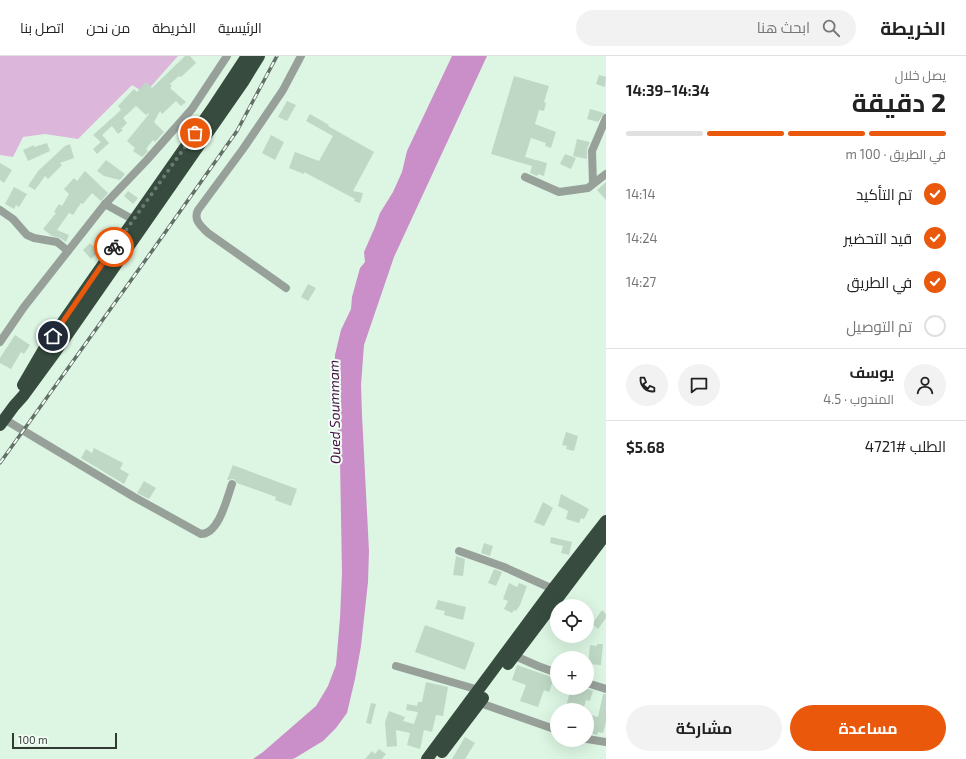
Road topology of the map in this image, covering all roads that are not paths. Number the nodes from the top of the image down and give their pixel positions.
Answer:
1 (227, 56) edge
2 (247, 56) edge
3 (259, 56) edge
4 (301, 56) edge
5 (606, 118) edge
6 (606, 174) edge
7 (525, 177) dead end
8 (593, 184) junction
9 (105, 204) junction
10 (0, 210) edge
11 (134, 220) junction
12 (68, 251) junction
13 (286, 288) dead end
14 (0, 342) edge
15 (14, 406) junction
16 (2, 422) edge
17 (232, 484) dead end
18 (606, 521) edge
19 (606, 534) edge
20 (459, 551) dead end
21 (553, 589) junction
22 (515, 656) junction
23 (396, 666) dead end
24 (550, 670) edge
25 (594, 685) edge
26 (606, 689) edge
27 (479, 690) junction
28 (480, 702) junction
29 (550, 727) edge
30 (594, 740) edge
31 (606, 742) edge
32 (427, 759) edge
33 (436, 759) edge

1 - 9 street
2 - 11 highway
3 - 15 highway
4 - 13 street
5 - 8 street
6 - 8 street
7 - 8 street
9 - 11 street
9 - 12 street
10 - 12 street
11 - 15 highway
12 - 14 street
15 - 16 highway
16 - 17 street
18 - 21 highway
19 - 22 highway
20 - 21 street
21 - 27 highway
22 - 24 street
22 - 28 highway
23 - 27 street
25 - 26 street
27 - 32 highway
28 - 29 street
28 - 33 highway
30 - 31 street

